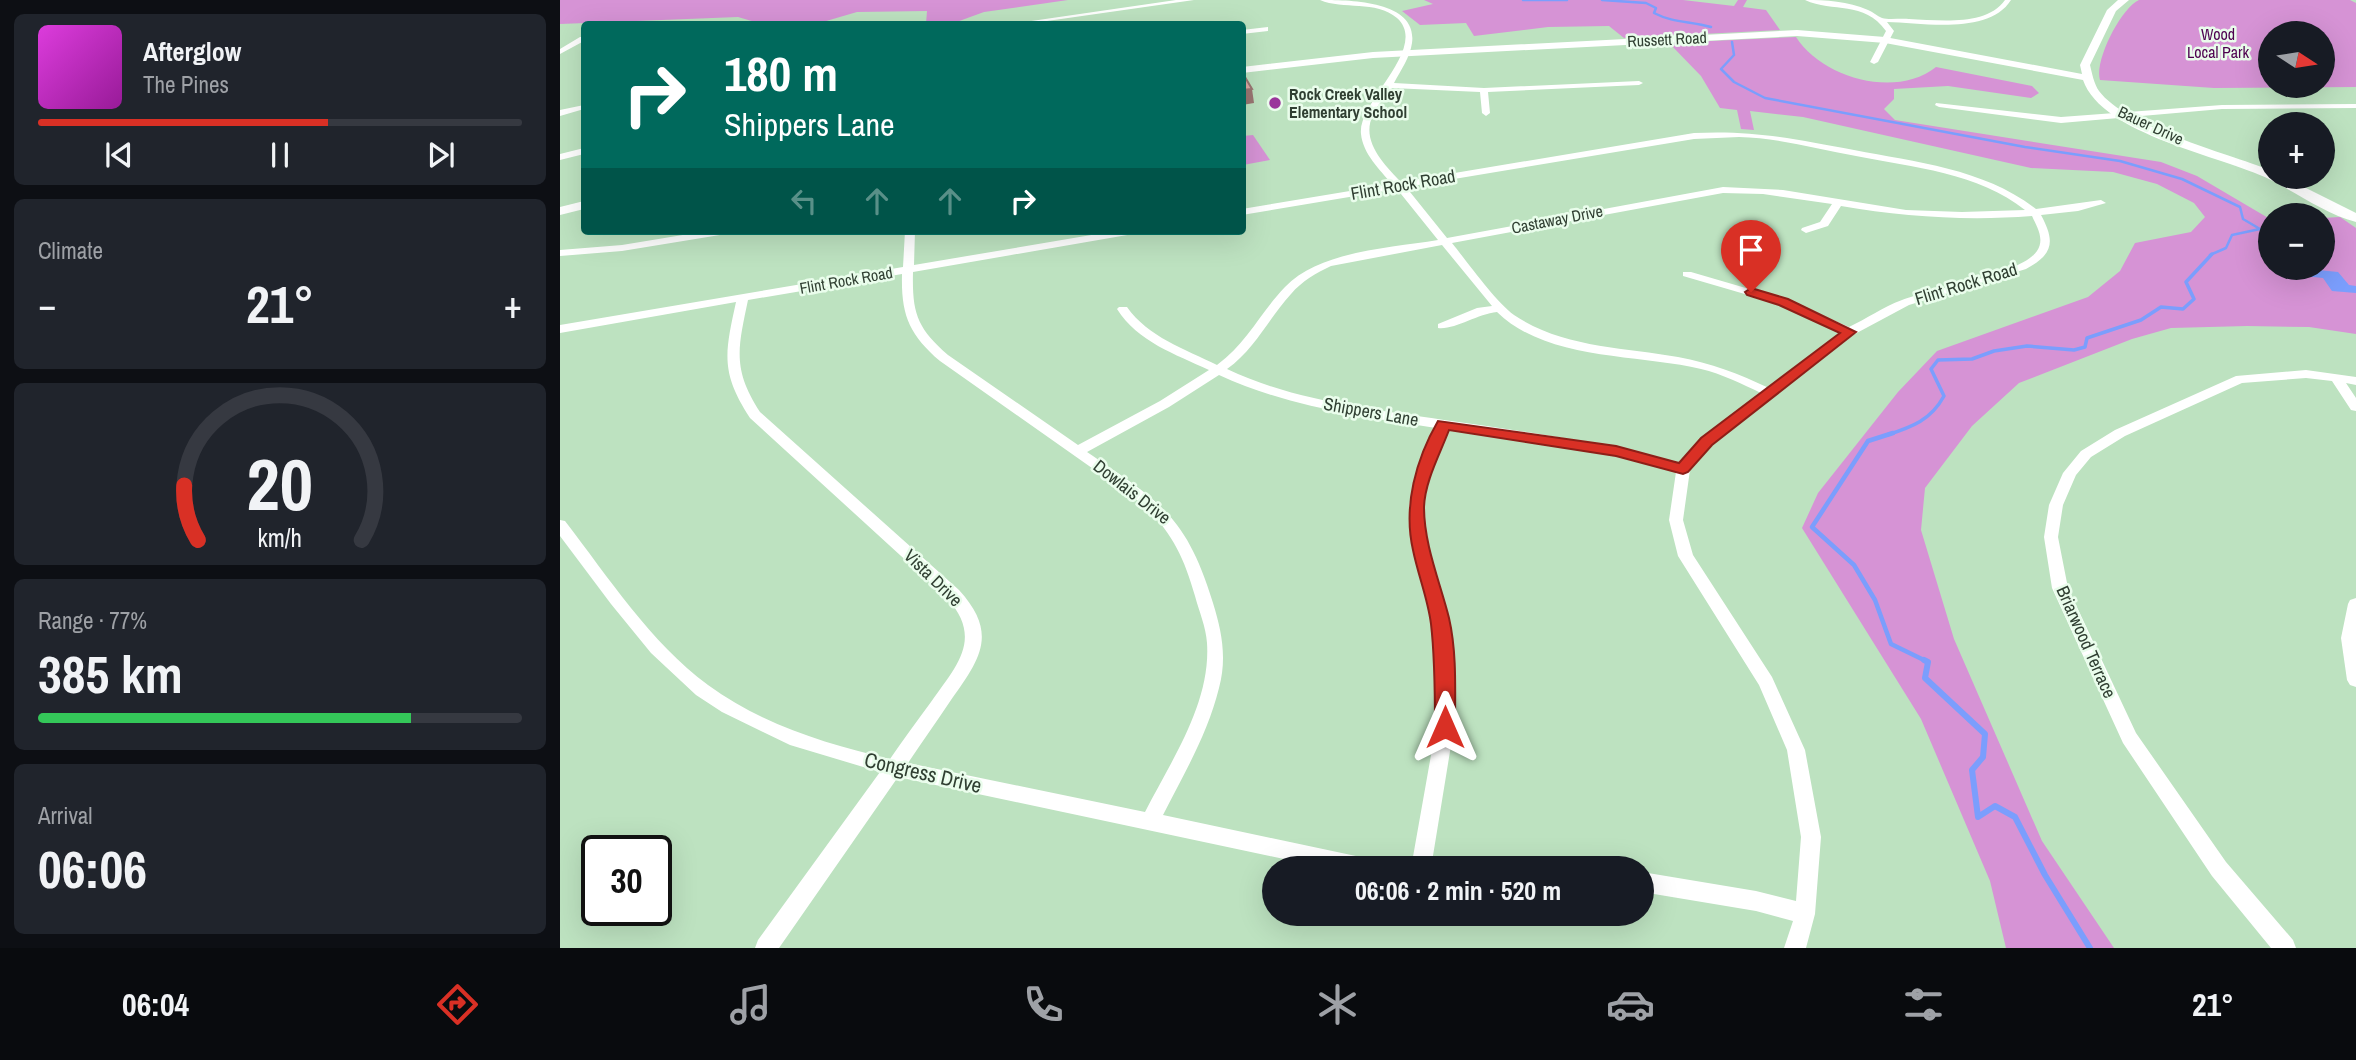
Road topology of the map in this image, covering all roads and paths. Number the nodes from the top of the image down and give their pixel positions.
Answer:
1 (1191, 0) edge
2 (1323, 0) edge
3 (1808, 0) edge
4 (2008, 0) edge
5 (2124, 0) edge
6 (1839, 2) edge
7 (1881, 20) junction
8 (1036, 21) edge
9 (1265, 29) dead end
10 (1246, 31) edge
11 (581, 39) edge
12 (560, 40) edge
13 (1885, 40) junction
14 (581, 41) edge
15 (560, 52) edge
16 (1406, 53) junction
17 (1874, 62) dead end
18 (1246, 70) edge
19 (2088, 78) junction
20 (1639, 83) dead end
21 (1390, 85) junction
22 (1483, 90) junction
23 (1939, 104) dead end
24 (2356, 106) edge
25 (581, 108) edge
26 (560, 113) edge
27 (1486, 113) dead end
28 (2125, 115) junction
29 (581, 152) edge
30 (560, 157) edge
31 (2258, 170) edge
32 (1399, 186) junction
33 (2298, 189) edge
34 (1838, 202) junction
35 (2101, 203) dead end
36 (581, 206) edge
37 (560, 211) edge
38 (1246, 211) edge
39 (2032, 211) junction
40 (2356, 218) edge
41 (1806, 230) dead end
42 (702, 235) edge
43 (910, 235) edge
44 (1109, 235) edge
45 (1444, 240) junction
46 (560, 253) edge
47 (909, 269) junction
48 (1687, 274) dead end
49 (743, 298) junction
50 (1501, 308) junction
51 (1123, 309) dead end
52 (1442, 326) dead end
53 (560, 329) edge
54 (1849, 332) junction
55 (1216, 370) junction
56 (2337, 379) junction
57 (2356, 381) edge
58 (1768, 392) junction
59 (2356, 407) edge
60 (1444, 424) junction
61 (1078, 451) junction
62 (1683, 469) junction
63 (560, 525) edge
64 (2356, 604) edge
65 (2356, 680) edge
66 (896, 768) junction
67 (1150, 822) junction
68 (1313, 856) edge
69 (1423, 856) edge
70 (1654, 885) edge
71 (1805, 914) junction
72 (766, 948) edge
73 (1795, 948) edge
74 (2285, 948) edge

1 - 8 street
2 - 16 street
3 - 6 street
4 - 7 street
5 - 19 street
6 - 7 street
7 - 13 street
9 - 10 street
11 - 12 street
13 - 16 street, Russett Road
13 - 17 street
13 - 19 street, Russett Road
14 - 15 street
16 - 18 street, Russett Road
16 - 21 street
19 - 28 street, Bauer Drive
20 - 22 street
21 - 22 street
21 - 32 street
22 - 27 street
23 - 28 street
24 - 28 street
25 - 26 street
28 - 31 street, Bauer Drive
29 - 30 street
32 - 38 street, Flint Rock Road
32 - 39 street, Flint Rock Road
32 - 45 street
33 - 40 street, Bauer Drive
34 - 39 street, Castaway Drive
34 - 41 street
34 - 45 street, Castaway Drive
35 - 39 street, Castaway Drive
36 - 37 street
39 - 54 street, Flint Rock Road
42 - 46 street
43 - 47 street, Dowlais Drive
44 - 47 street, Flint Rock Road
45 - 50 street
45 - 55 street, Castaway Drive
47 - 49 street, Flint Rock Road
47 - 61 street, Dowlais Drive
48 - 54 street
49 - 53 street, Flint Rock Road
49 - 66 street, Vista Drive
50 - 52 street
50 - 58 street
51 - 55 street, Shippers Lane
54 - 58 street, Flint Rock Road
55 - 60 street, Shippers Lane
55 - 61 street, Castaway Drive
56 - 57 street, Briarwood Terrace
56 - 59 street
56 - 74 street, Briarwood Terrace
58 - 62 street, Flint Rock Road
60 - 62 street, Shippers Lane
60 - 69 street
61 - 67 street, Dowlais Drive
62 - 71 street
63 - 66 street, Congress Drive
64 - 65 street
66 - 67 street, Congress Drive
66 - 72 street, Vista Drive
67 - 68 street, Congress Drive
70 - 71 street
71 - 73 street

